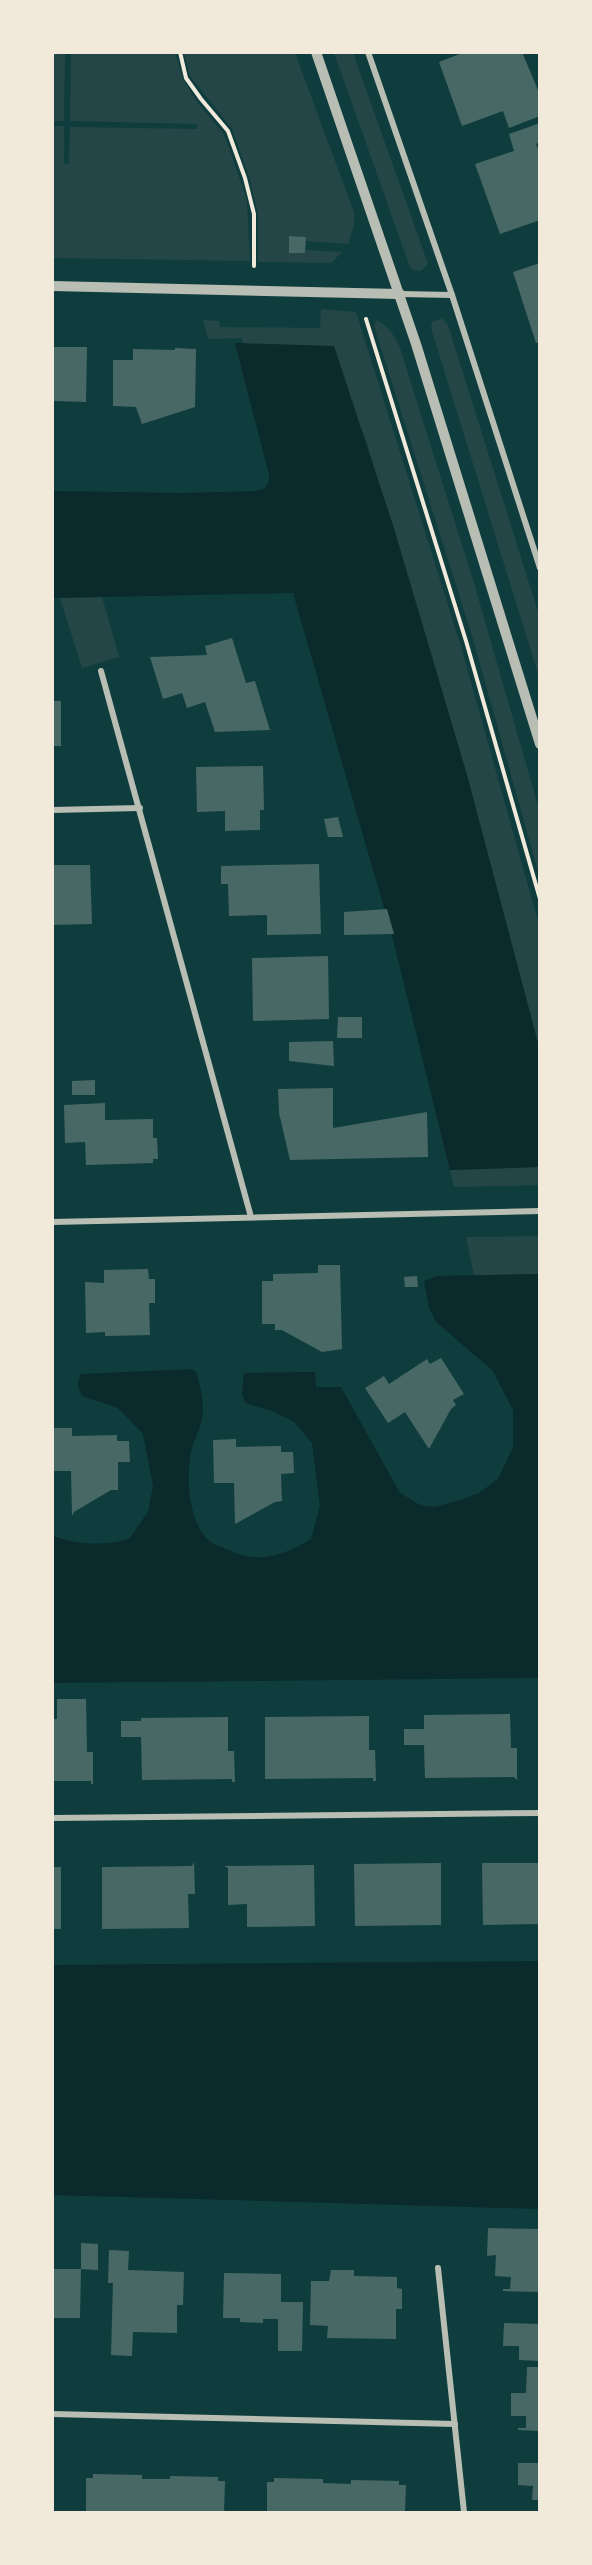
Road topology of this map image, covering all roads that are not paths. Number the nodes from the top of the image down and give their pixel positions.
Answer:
1 (316, 52) edge
2 (368, 52) edge
3 (52, 286) edge
4 (400, 294) junction
5 (452, 295) junction
6 (540, 568) edge
7 (101, 671) dead end
8 (540, 744) edge
9 (140, 808) junction
10 (52, 810) edge
11 (540, 1211) edge
12 (251, 1217) junction
13 (52, 1221) edge
14 (540, 1813) edge
15 (52, 1818) edge
16 (438, 2268) dead end
17 (52, 2414) edge
18 (455, 2424) junction
19 (464, 2512) edge

1 - 4 street
2 - 5 street
3 - 4 street
4 - 5 street
4 - 8 street
5 - 6 street
7 - 9 street
9 - 10 street
9 - 12 street
11 - 12 street
12 - 13 street
14 - 15 street
16 - 18 street
17 - 18 street
18 - 19 street

